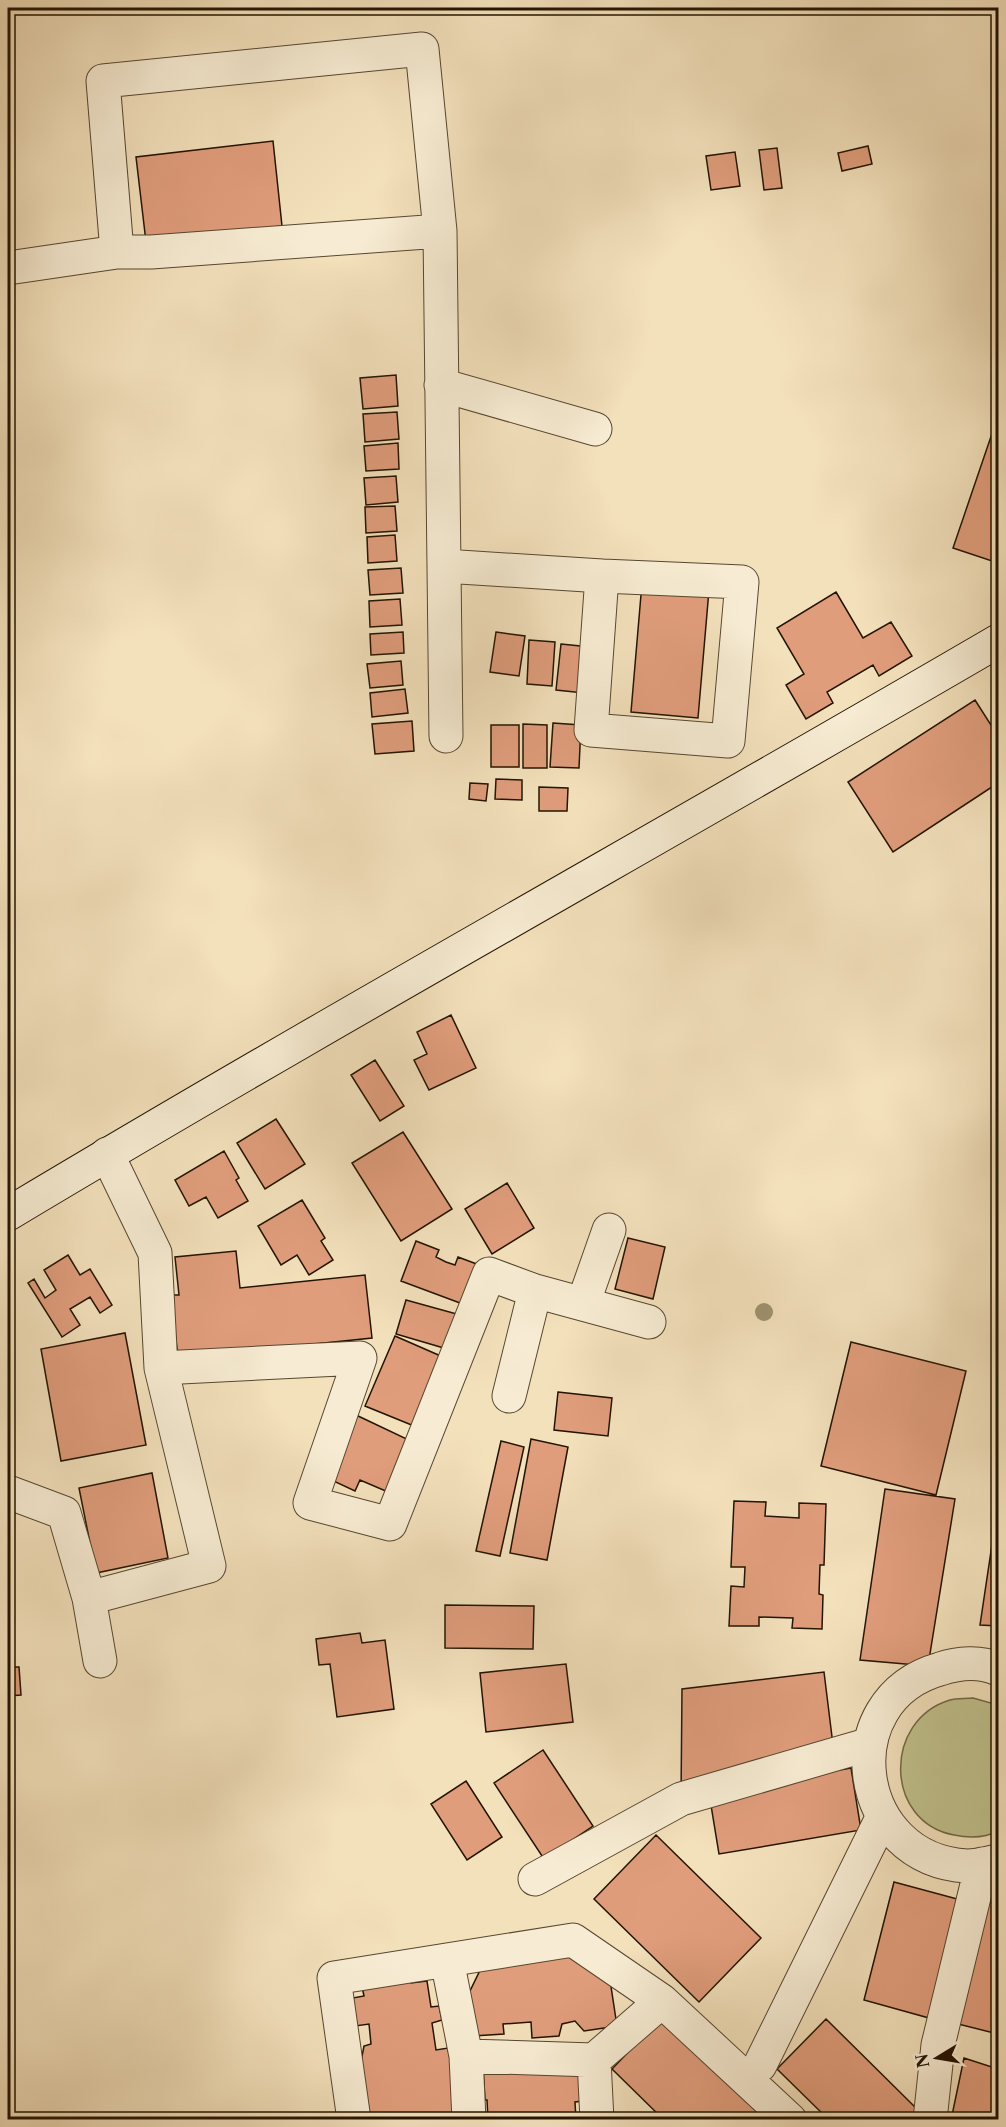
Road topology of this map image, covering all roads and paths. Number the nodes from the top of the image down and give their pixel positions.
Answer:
1 (440, 231) junction
2 (117, 252) junction
3 (8, 268) edge
4 (441, 385) junction
5 (595, 429) dead end
6 (444, 566) junction
7 (602, 576) junction
8 (999, 641) edge
9 (446, 736) dead end
10 (107, 1154) junction
11 (8, 1214) edge
12 (609, 1230) dead end
13 (535, 1291) junction
14 (583, 1304) junction
15 (649, 1322) dead end
16 (161, 1368) junction
17 (508, 1396) dead end
18 (8, 1492) edge
19 (89, 1598) junction
20 (100, 1660) dead end
21 (999, 1669) edge
22 (870, 1744) junction
23 (882, 1818) junction
24 (990, 1862) edge
25 (535, 1879) dead end
26 (447, 1960) junction
27 (662, 2001) junction
28 (466, 2056) junction
29 (594, 2060) junction
30 (760, 2065) dead end
31 (597, 2107) edge
32 (354, 2120) edge
33 (469, 2120) edge
34 (622, 2120) edge
35 (790, 2120) edge
36 (930, 2120) edge

1 - 2 street
1 - 2 street
1 - 4 street
2 - 3 street
4 - 5 street
4 - 6 street
6 - 7 street
6 - 9 street
7 - 7 street
8 - 10 street
10 - 11 street
10 - 16 street
12 - 14 street
13 - 14 street
13 - 16 street
13 - 17 street
14 - 15 street
16 - 19 street
18 - 19 street
19 - 20 street
21 - 22 street
22 - 23 street
22 - 25 street
23 - 24 street
23 - 30 street
24 - 36 street
26 - 27 street
26 - 28 street
26 - 32 street
27 - 29 street
27 - 35 street
28 - 29 street
28 - 33 street
29 - 31 street
31 - 34 street

